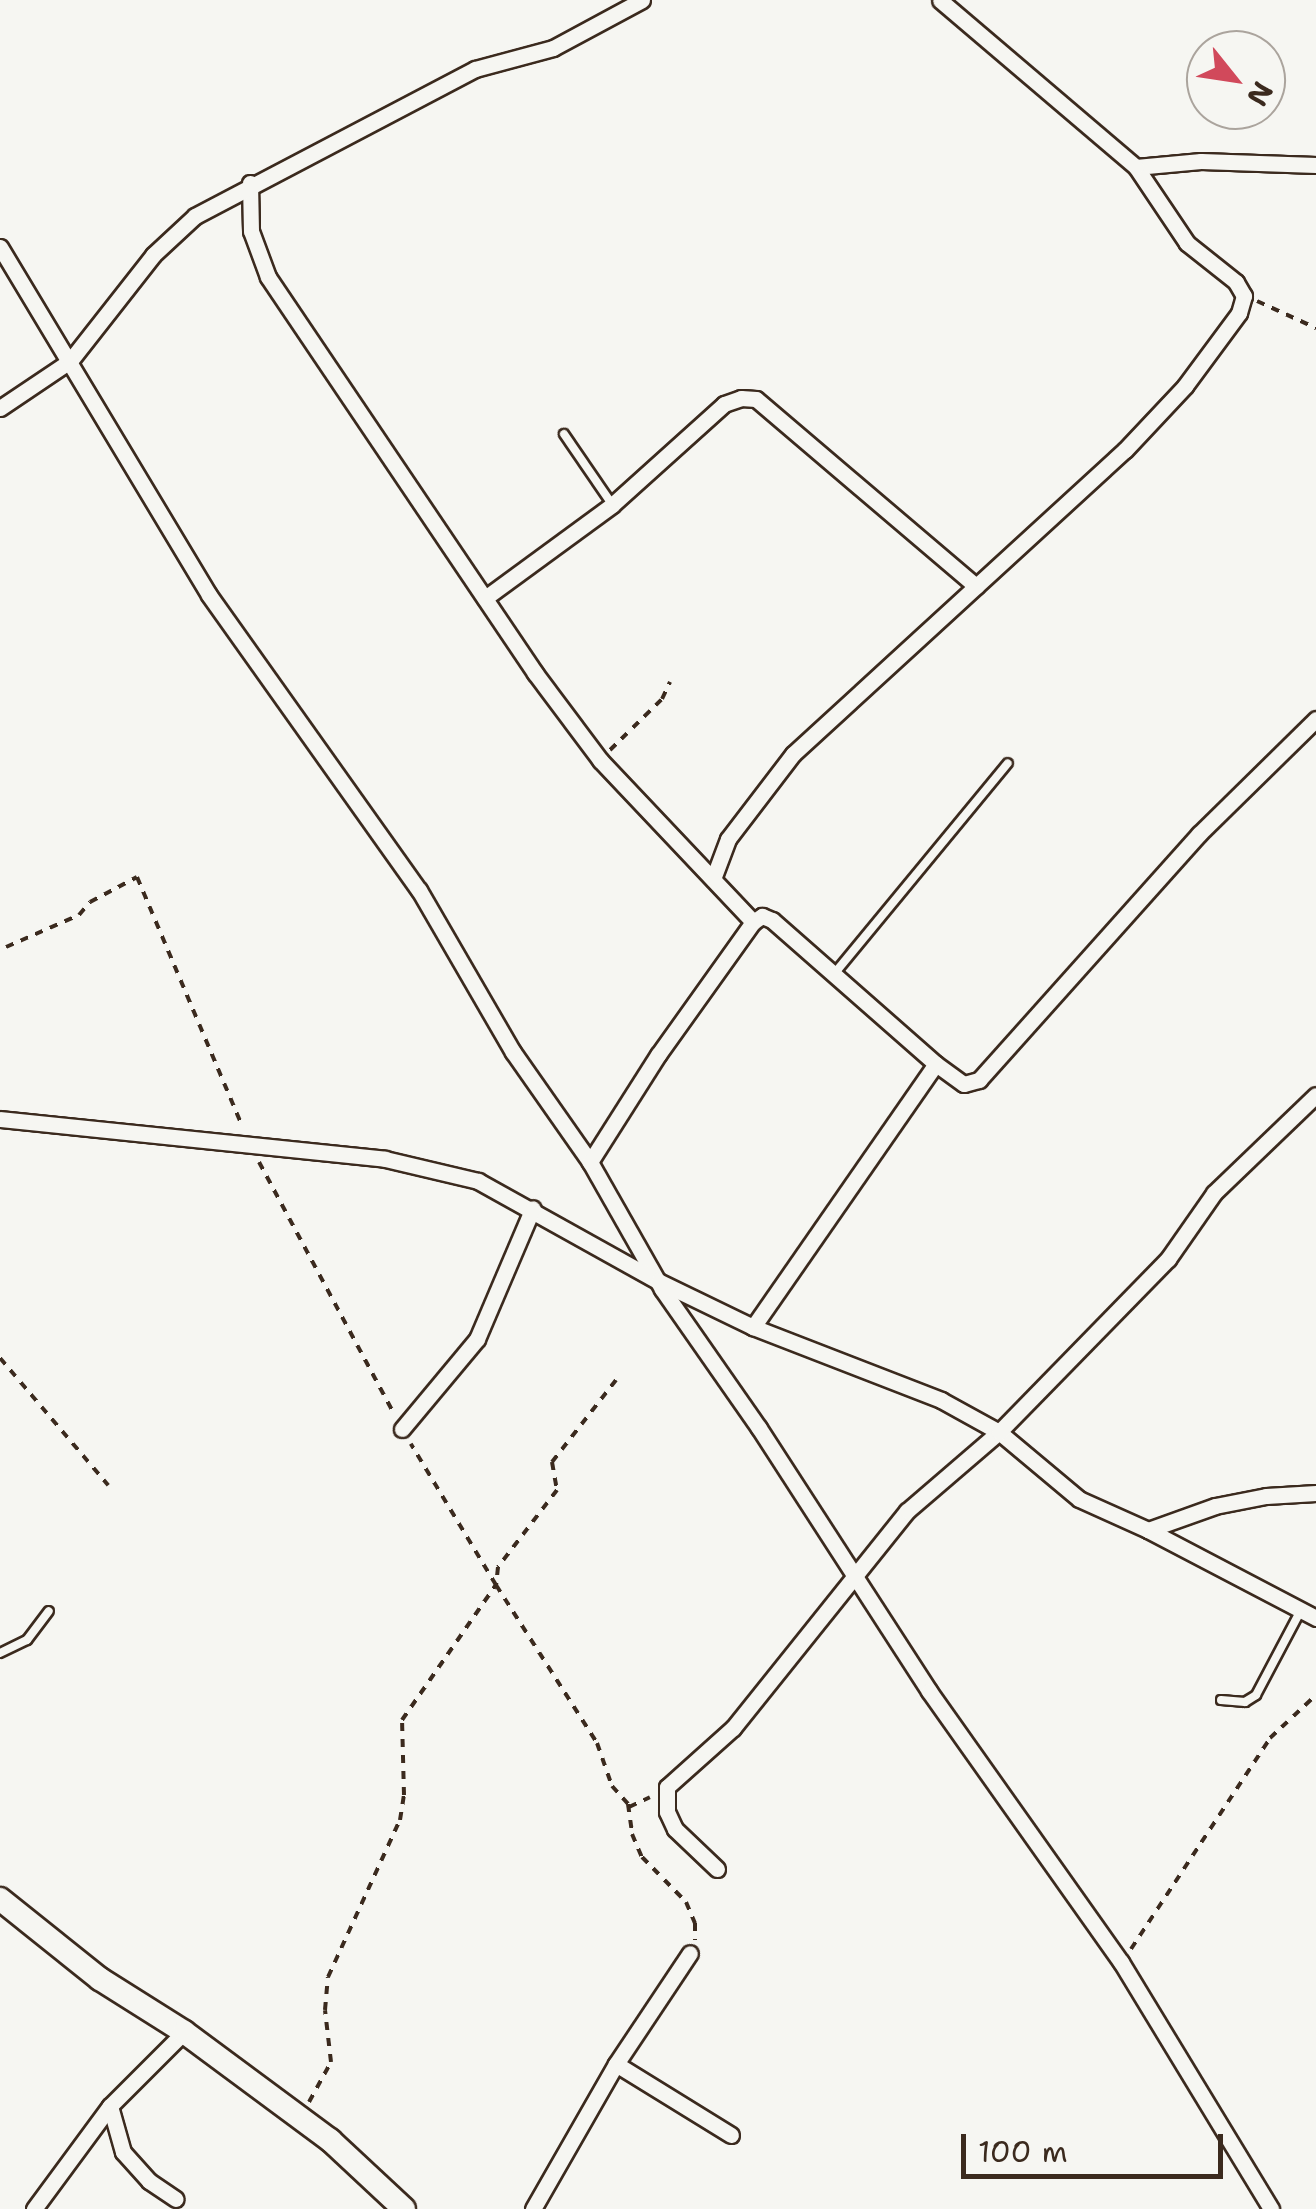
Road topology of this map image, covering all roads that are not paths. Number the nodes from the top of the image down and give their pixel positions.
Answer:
1 (642, 0) edge
2 (940, 0) edge
3 (1316, 166) edge
4 (1136, 167) junction
5 (250, 183) junction
6 (0, 247) edge
7 (70, 360) junction
8 (0, 408) edge
9 (564, 434) dead end
10 (612, 505) junction
11 (976, 586) junction
12 (484, 598) junction
13 (1316, 719) edge
14 (1008, 762) dead end
15 (713, 879) junction
16 (753, 922) junction
17 (834, 974) junction
18 (936, 1064) junction
19 (1316, 1096) edge
20 (0, 1118) edge
21 (590, 1162) junction
22 (534, 1208) junction
23 (658, 1281) junction
24 (754, 1326) junction
25 (402, 1429) road end
26 (1000, 1432) junction
27 (1316, 1493) edge
28 (1148, 1530) junction
29 (853, 1576) junction
30 (49, 1611) dead end
31 (1308, 1614) edge
32 (0, 1653) edge
33 (1221, 1700) dead end
34 (718, 1869) dead end
35 (0, 1899) edge
36 (690, 1953) road end
37 (184, 2032) junction
38 (616, 2064) junction
39 (110, 2106) junction
40 (731, 2135) dead end
41 (176, 2199) dead end
42 (34, 2209) edge
43 (404, 2209) edge
44 (533, 2209) edge
45 (1271, 2209) edge

1 - 5 street
2 - 4 street
3 - 4 street
4 - 11 street
5 - 7 street
5 - 12 street
6 - 7 street
7 - 8 street
7 - 21 street
9 - 10 lane
10 - 11 street
10 - 12 street
11 - 15 street
12 - 15 street
13 - 18 street
14 - 17 lane
15 - 16 street
16 - 17 street
16 - 21 street
17 - 18 street
18 - 24 street
19 - 26 street
20 - 22 street
21 - 23 street
22 - 23 street
22 - 25 street
23 - 24 street
23 - 29 street
24 - 26 street
26 - 28 street
26 - 29 street
27 - 28 street
28 - 31 street
29 - 34 street
29 - 45 street
30 - 32 lane
31 - 33 lane
35 - 37 street
36 - 38 street
37 - 39 street
37 - 43 street
38 - 40 street
38 - 44 street
39 - 41 street
39 - 42 street

